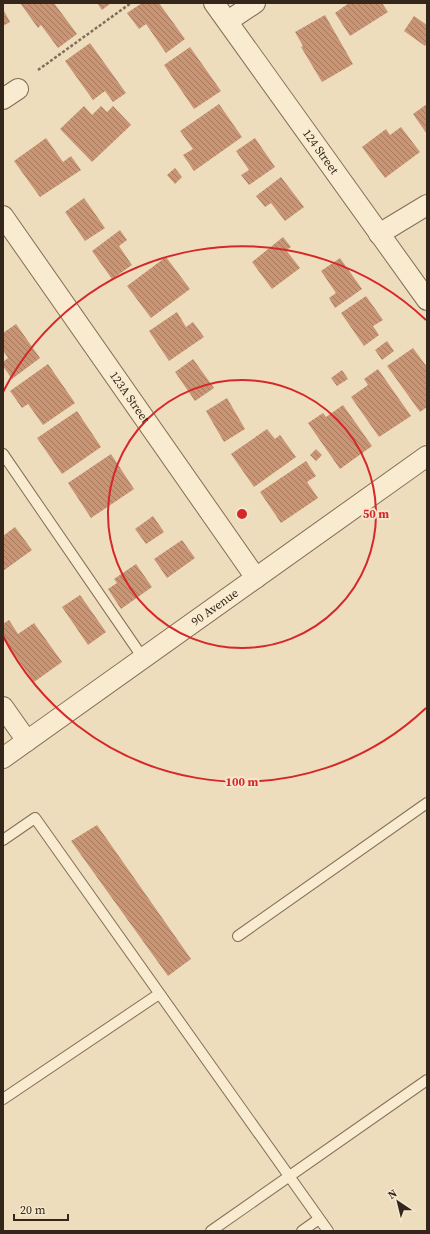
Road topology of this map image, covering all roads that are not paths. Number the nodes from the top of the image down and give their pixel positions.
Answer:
1 (214, 3) edge
2 (255, 3) edge
3 (228, 21) junction
4 (427, 205) edge
5 (3, 216) edge
6 (380, 234) junction
7 (427, 300) edge
8 (3, 454) edge
9 (427, 456) edge
10 (256, 578) junction
11 (143, 658) junction
12 (3, 706) edge
13 (27, 741) junction
14 (3, 758) edge
15 (427, 803) edge
16 (3, 840) edge
17 (238, 936) dead end
18 (159, 994) junction
19 (427, 1080) edge
20 (3, 1099) edge
21 (289, 1177) junction
22 (319, 1219) junction
23 (211, 1231) edge
24 (302, 1231) edge
25 (328, 1231) edge

1 - 3 street, 124 Street
2 - 3 street
3 - 6 street, 124 Street
4 - 6 street
5 - 10 street, 123A Street
6 - 7 street, 124 Street
8 - 11 lane
9 - 10 street, 90 Avenue
10 - 11 street, 90 Avenue
11 - 13 street, 90 Avenue
12 - 13 street
13 - 14 street, 90 Avenue
15 - 17 lane
16 - 18 lane
18 - 20 lane
18 - 21 lane
19 - 21 lane
21 - 22 lane
21 - 23 lane
22 - 24 lane
22 - 25 lane

